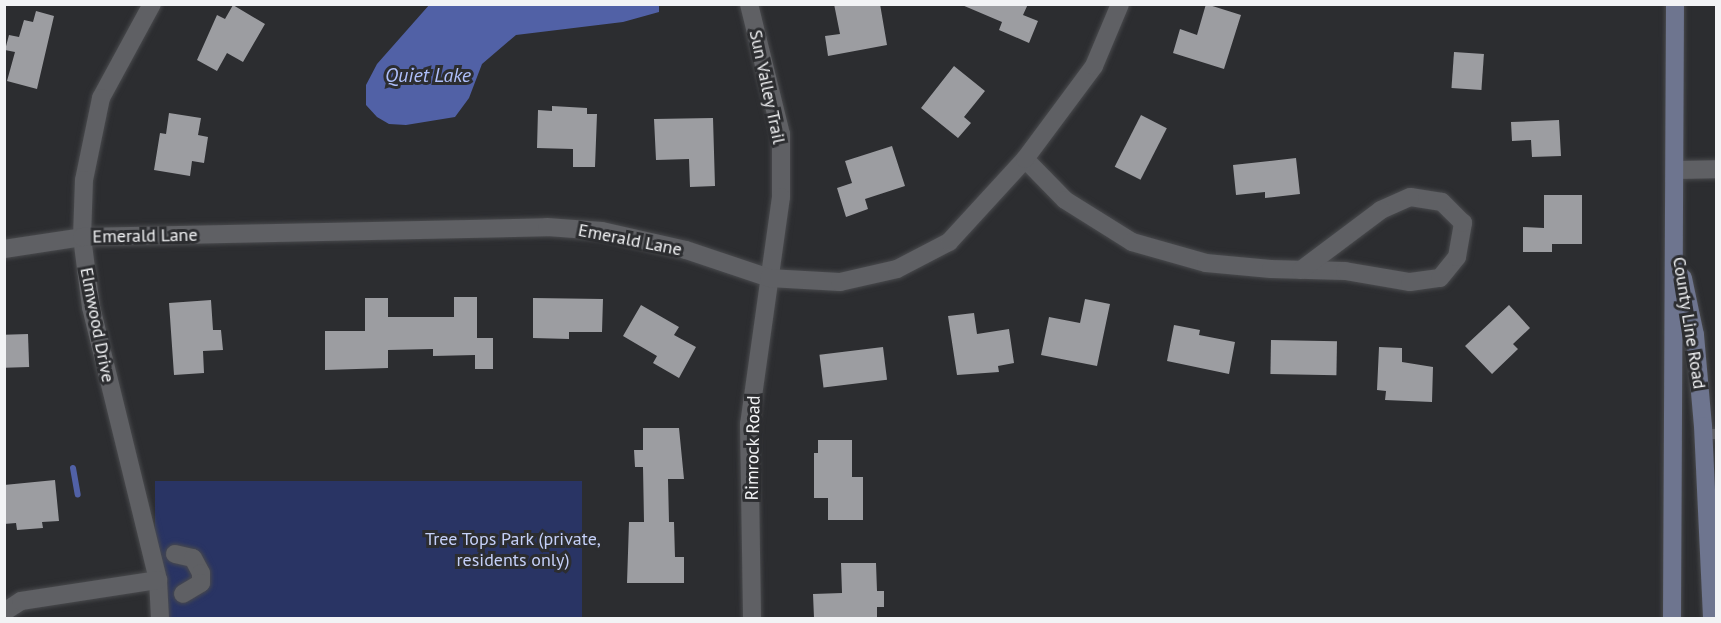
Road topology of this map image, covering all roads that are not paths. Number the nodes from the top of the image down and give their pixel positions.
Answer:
1 (152, 4) edge
2 (749, 4) edge
3 (1120, 4) edge
4 (1675, 4) edge
5 (1025, 159) junction
6 (1716, 169) edge
7 (1677, 170) junction
8 (82, 237) junction
9 (1676, 244) junction
10 (4, 249) edge
11 (1301, 270) junction
12 (769, 278) junction
13 (1710, 434) edge
14 (175, 554) joint
15 (153, 558) junction
16 (158, 580) junction
17 (183, 594) joint
18 (13, 598) edge
19 (159, 599) junction
20 (4, 612) edge
21 (160, 618) edge
22 (752, 618) edge
23 (1672, 618) edge
24 (1712, 618) edge

1 - 8 street, Elmwood Drive
2 - 12 street, Sun Valley Trail
3 - 5 street, Emerald Lane
4 - 7 main road, County Line Road
5 - 11 street
5 - 12 street, Emerald Lane
6 - 7 street
7 - 9 main road, County Line Road
8 - 10 street, Emerald Lane
8 - 12 street, Emerald Lane
8 - 15 street, Elmwood Drive
9 - 13 main road, County Line Road
9 - 23 main road, County Line Road
11 - 11 street
12 - 22 street, Rimrock Road
13 - 24 main road, County Line Road
14 - 15 lane
14 - 17 street
15 - 16 street, Elmwood Drive
16 - 18 street
16 - 19 street, Elmwood Drive
17 - 19 lane
18 - 20 street
19 - 21 street, Elmwood Drive

